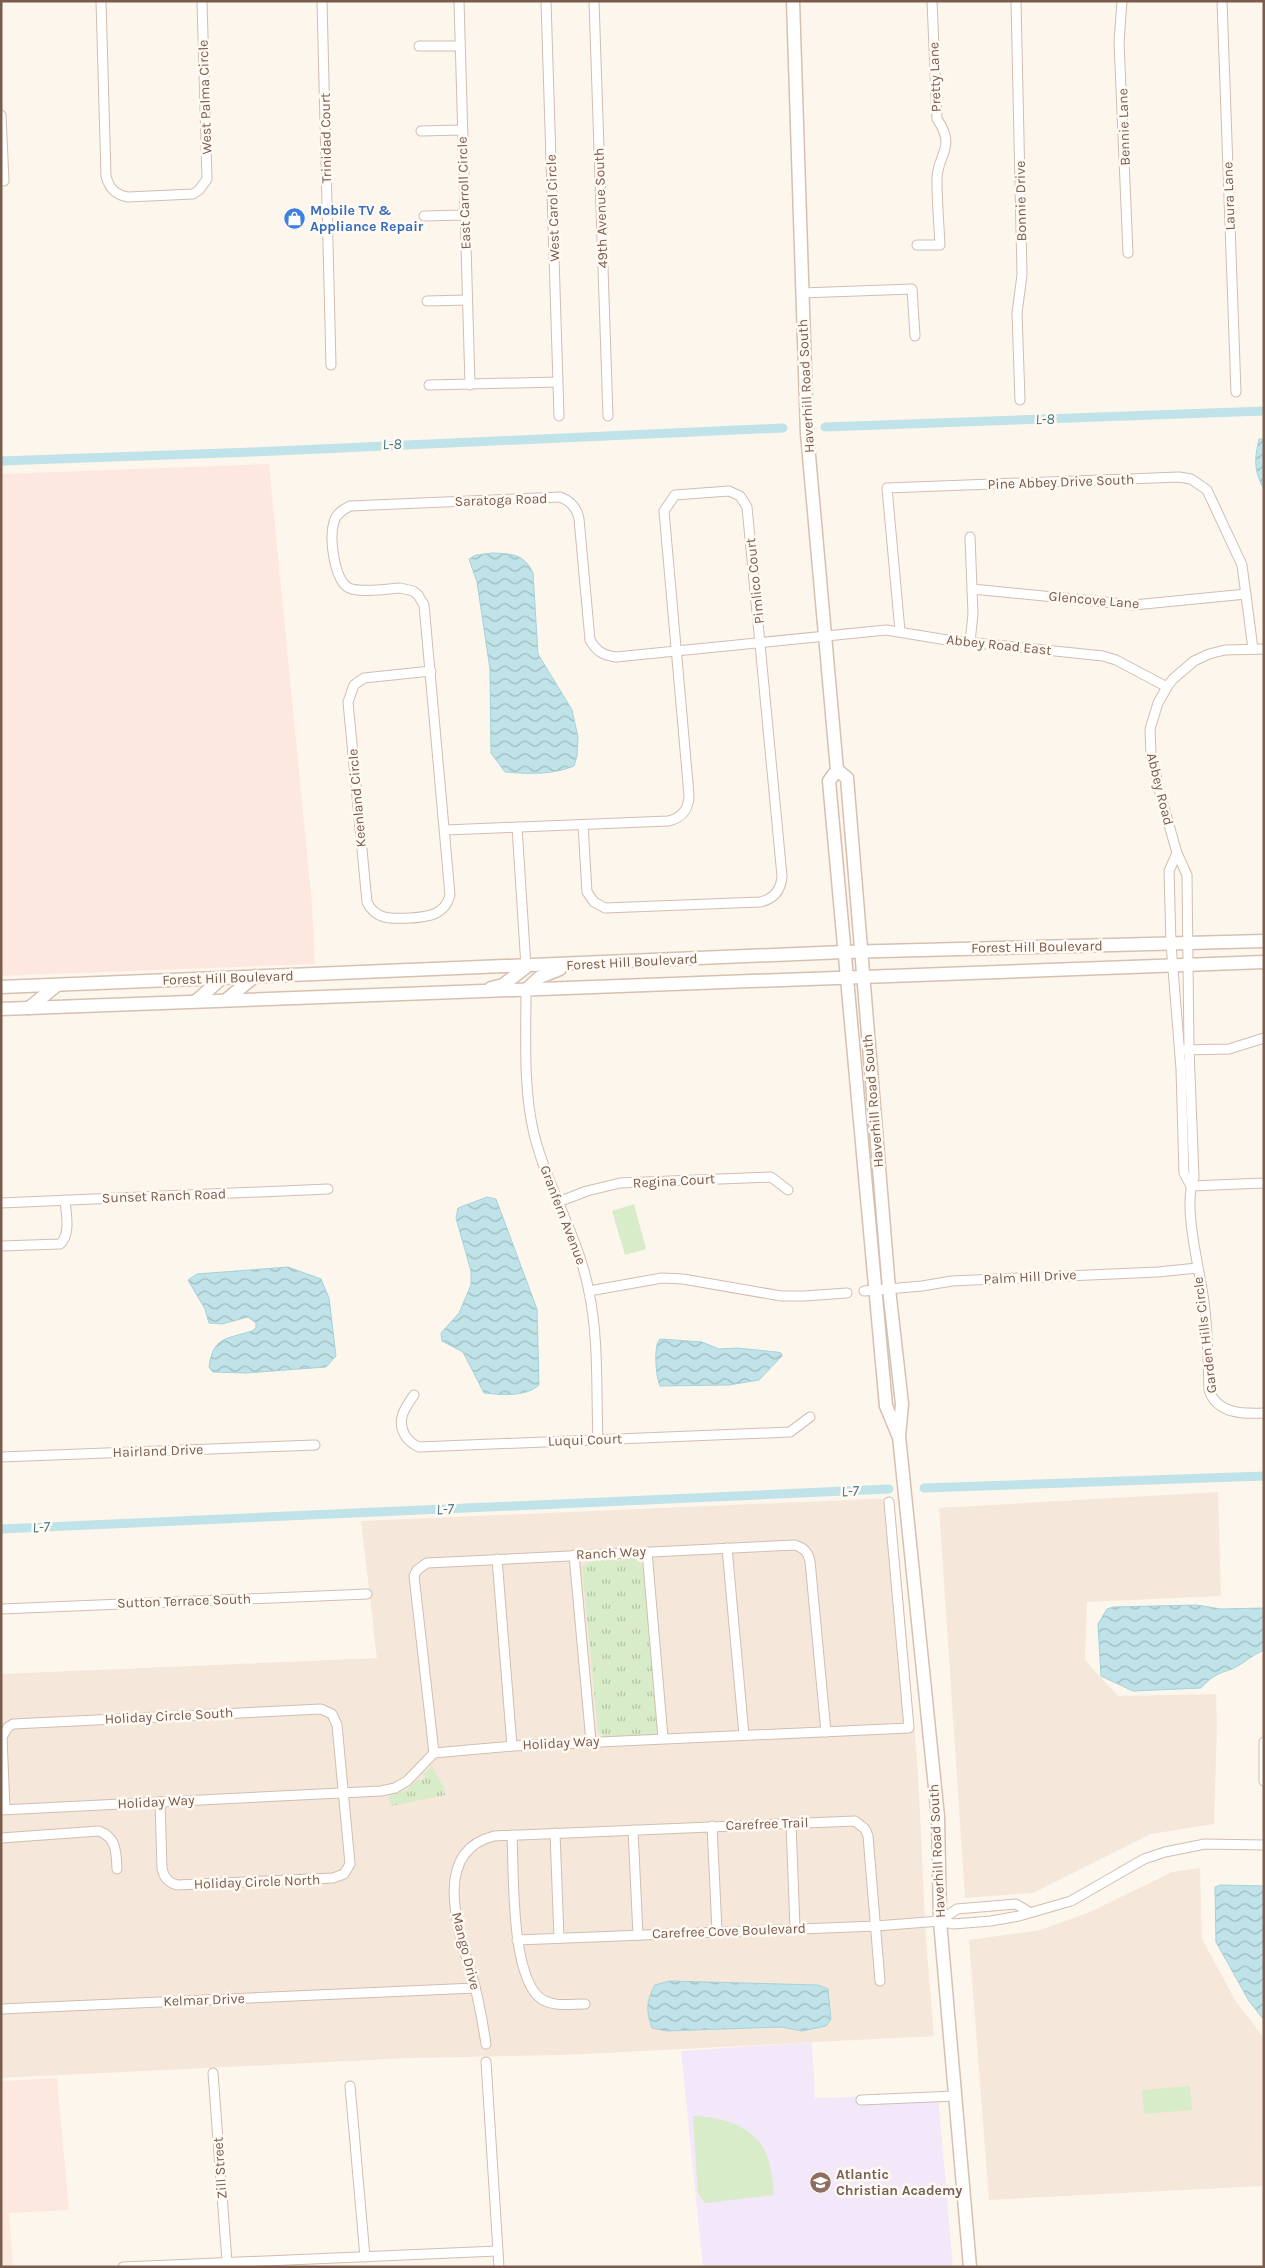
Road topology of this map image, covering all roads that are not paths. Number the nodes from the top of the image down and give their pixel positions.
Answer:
1 (101, 1) edge
2 (202, 1) edge
3 (322, 1) edge
4 (459, 1) edge
5 (546, 1) edge
6 (594, 1) edge
7 (793, 1) edge
8 (932, 1) edge
9 (1016, 1) edge
10 (1122, 1) edge
11 (1222, 1) edge
12 (419, 46) dead end
13 (459, 46) junction
14 (1, 115) edge
15 (462, 130) junction
16 (421, 131) dead end
17 (3, 181) edge
18 (424, 216) dead end
19 (464, 216) junction
20 (917, 245) dead end
21 (1128, 253) dead end
22 (802, 293) junction
23 (467, 300) junction
24 (427, 301) dead end
25 (915, 336) dead end
26 (331, 365) dead end
27 (557, 382) junction
28 (470, 385) junction
29 (429, 386) dead end
30 (1236, 392) dead end
31 (1020, 400) dead end
32 (558, 416) dead end
33 (608, 416) dead end
34 (970, 537) dead end
35 (972, 589) junction
36 (1246, 594) junction
37 (900, 631) junction
38 (824, 635) junction
39 (761, 641) junction
40 (970, 642) junction
41 (1253, 649) junction
42 (1264, 649) edge
43 (676, 650) junction
44 (431, 671) junction
45 (1166, 687) junction
46 (836, 770) junction
47 (584, 825) junction
48 (517, 827) junction
49 (445, 830) junction
50 (1178, 853) junction
51 (1264, 941) edge
52 (1171, 944) junction
53 (1188, 944) junction
54 (861, 951) junction
55 (844, 952) junction
56 (1264, 962) edge
57 (577, 964) junction
58 (1173, 965) junction
59 (1189, 965) junction
60 (526, 967) junction
61 (255, 976) junction
62 (846, 977) junction
63 (863, 977) junction
64 (222, 978) junction
65 (57, 985) junction
66 (1, 987) edge
67 (526, 990) junction
68 (477, 992) junction
69 (226, 1000) junction
70 (196, 1001) junction
71 (29, 1008) junction
72 (1, 1009) edge
73 (1264, 1038) edge
74 (1184, 1050) junction
75 (1264, 1183) edge
76 (1191, 1186) junction
77 (328, 1189) dead end
78 (788, 1190) dead end
79 (65, 1200) junction
80 (558, 1202) junction
81 (1, 1203) edge
82 (1, 1246) edge
83 (1197, 1268) junction
84 (876, 1290) junction
85 (589, 1291) junction
86 (846, 1293) dead end
87 (414, 1395) dead end
88 (1264, 1413) edge
89 (810, 1417) dead end
90 (598, 1440) junction
91 (315, 1445) dead end
92 (1, 1457) edge
93 (889, 1502) dead end
94 (727, 1548) junction
95 (647, 1552) junction
96 (574, 1555) junction
97 (497, 1559) junction
98 (367, 1594) dead end
99 (1, 1609) edge
100 (826, 1732) junction
101 (744, 1734) junction
102 (662, 1738) junction
103 (591, 1742) junction
104 (1264, 1742) edge
105 (512, 1746) junction
106 (434, 1753) junction
107 (1264, 1781) edge
108 (345, 1794) junction
109 (160, 1802) junction
110 (3, 1810) edge
111 (791, 1823) junction
112 (712, 1826) junction
113 (633, 1830) junction
114 (555, 1833) junction
115 (512, 1835) junction
116 (1, 1838) edge
117 (1264, 1845) edge
118 (117, 1869) dead end
119 (1029, 1912) junction
120 (940, 1921) junction
121 (876, 1926) junction
122 (795, 1928) junction
123 (716, 1931) junction
124 (638, 1935) junction
125 (559, 1938) junction
126 (517, 1940) junction
127 (880, 1981) dead end
128 (475, 1988) junction
129 (585, 2004) dead end
130 (1, 2009) edge
131 (486, 2044) dead end
132 (486, 2062) dead end
133 (213, 2074) dead end
134 (350, 2086) dead end
135 (955, 2096) junction
136 (861, 2100) dead end
137 (497, 2251) junction
138 (365, 2257) junction
139 (227, 2262) junction
140 (123, 2267) edge
141 (498, 2267) edge
142 (970, 2267) edge

1 - 2 street, West Palma Circle
3 - 26 street, Trinidad Court
4 - 13 street, East Carroll Circle
5 - 27 street, West Carol Circle
6 - 33 street, 49th Avenue South
7 - 22 street, Haverhill Road South
8 - 20 street, Pretty Lane
9 - 31 street, Bonnie Drive
10 - 21 street, Bennie Lane
11 - 30 street, Laura Lane
12 - 13 street
13 - 15 street, East Carroll Circle
14 - 17 street
15 - 16 street
15 - 19 street, East Carroll Circle
18 - 19 street
19 - 23 street, East Carroll Circle
22 - 25 street
22 - 38 street, Haverhill Road South
23 - 24 street
23 - 28 street, East Carroll Circle
27 - 28 street
27 - 32 street, West Carol Circle
28 - 29 street
34 - 35 street
35 - 36 street, Glencove Lane
35 - 40 street
36 - 37 street, Pine Abbey Drive South
36 - 41 street, Pine Abbey Drive South
37 - 38 street, Abbey Road East
37 - 40 street, Abbey Road East
38 - 39 street, Saratoga Road
38 - 46 street, Haverhill Road South
39 - 43 street, Saratoga Road
39 - 43 street, Pimlico Court
39 - 47 street, Pimlico Court
40 - 45 street, Abbey Road East
41 - 42 street, Abbey Road
41 - 45 street, Abbey Road
43 - 44 street, Saratoga Road
43 - 47 street, Pimlico Court
44 - 49 street
44 - 49 street, Keenland Circle
45 - 50 street, Abbey Road
46 - 54 street, Haverhill Road South
46 - 55 street, Haverhill Road South
47 - 48 street, Pimlico Court
48 - 49 street, Pimlico Court
48 - 60 street
50 - 52 street
50 - 53 street, Abbey Road
51 - 53 street, Forest Hill Boulevard
52 - 53 street, Forest Hill Boulevard
52 - 54 street, Forest Hill Boulevard
52 - 58 street, Garden Hills Circle
53 - 59 street, Garden Hills Circle
54 - 55 street, Forest Hill Boulevard
54 - 63 street, Haverhill Road South
55 - 57 street, Forest Hill Boulevard
55 - 62 street, Haverhill Road South
56 - 59 street, Forest Hill Boulevard
57 - 60 street, Forest Hill Boulevard
57 - 67 street
58 - 59 street, Forest Hill Boulevard
58 - 63 street, Forest Hill Boulevard
58 - 74 street, Garden Hills Circle
59 - 74 street, Garden Hills Circle
60 - 61 street, Forest Hill Boulevard
60 - 68 street
61 - 64 street, Forest Hill Boulevard
61 - 69 street
62 - 63 street, Forest Hill Boulevard
62 - 67 street, Forest Hill Boulevard
62 - 84 street, Haverhill Road South
63 - 84 street, Haverhill Road South
64 - 65 street, Forest Hill Boulevard
64 - 70 street
65 - 66 street, Forest Hill Boulevard
65 - 71 street
67 - 68 street, Forest Hill Boulevard
67 - 80 street, Granfern Avenue
68 - 69 street, Forest Hill Boulevard
69 - 70 street, Forest Hill Boulevard
70 - 71 street, Forest Hill Boulevard
71 - 72 street, Forest Hill Boulevard
73 - 74 street
74 - 76 street, Garden Hills Circle
75 - 76 street
76 - 83 street, Garden Hills Circle
77 - 79 street, Sunset Ranch Road
78 - 80 street, Regina Court
79 - 81 street, Sunset Ranch Road
79 - 82 street
80 - 85 street, Granfern Avenue
83 - 84 street, Palm Hill Drive
83 - 88 street, Garden Hills Circle
84 - 120 street, Haverhill Road South
85 - 86 street
85 - 90 street, Granfern Avenue
87 - 90 street, Luqui Court
89 - 90 street, Luqui Court
91 - 92 street, Hairland Drive
93 - 100 street, Holiday Way
94 - 95 street, Ranch Way
94 - 100 street, Ranch Way
94 - 101 street
95 - 96 street, Ranch Way
95 - 102 street
96 - 97 street, Ranch Way
96 - 103 street
97 - 105 street
97 - 106 street, Ranch Way
98 - 99 street, Sutton Terrace South
100 - 101 street, Holiday Way
101 - 102 street, Holiday Way
102 - 103 street, Holiday Way
103 - 105 street, Holiday Way
104 - 107 street
105 - 106 street, Holiday Way
106 - 108 street, Holiday Way
108 - 109 street, Holiday Way
108 - 109 street, Holiday Circle North
108 - 110 street, Holiday Circle South
109 - 110 street, Holiday Way
111 - 112 street, Carefree Trail
111 - 121 street, Carefree Trail
111 - 122 street
112 - 113 street, Carefree Trail
112 - 123 street
113 - 114 street, Carefree Trail
113 - 124 street
114 - 115 street, Carefree Trail
114 - 125 street
115 - 126 street
115 - 128 street, Mango Drive
116 - 118 street
117 - 119 street, Carefree Cove Boulevard
119 - 120 street, Carefree Cove Boulevard
119 - 120 street
120 - 121 street, Carefree Cove Boulevard
120 - 135 street, Haverhill Road South
121 - 122 street, Carefree Cove Boulevard
121 - 127 street, Carefree Trail
122 - 123 street, Carefree Cove Boulevard
123 - 124 street, Carefree Cove Boulevard
124 - 125 street, Carefree Cove Boulevard
125 - 126 street, Carefree Cove Boulevard
126 - 129 street
128 - 130 street, Kelmar Drive
128 - 131 street, Mango Drive
132 - 137 street
133 - 139 street, Zill Street
134 - 138 street
135 - 136 street
135 - 142 street, Haverhill Road South
137 - 138 street
137 - 141 street
138 - 139 street
139 - 140 street

